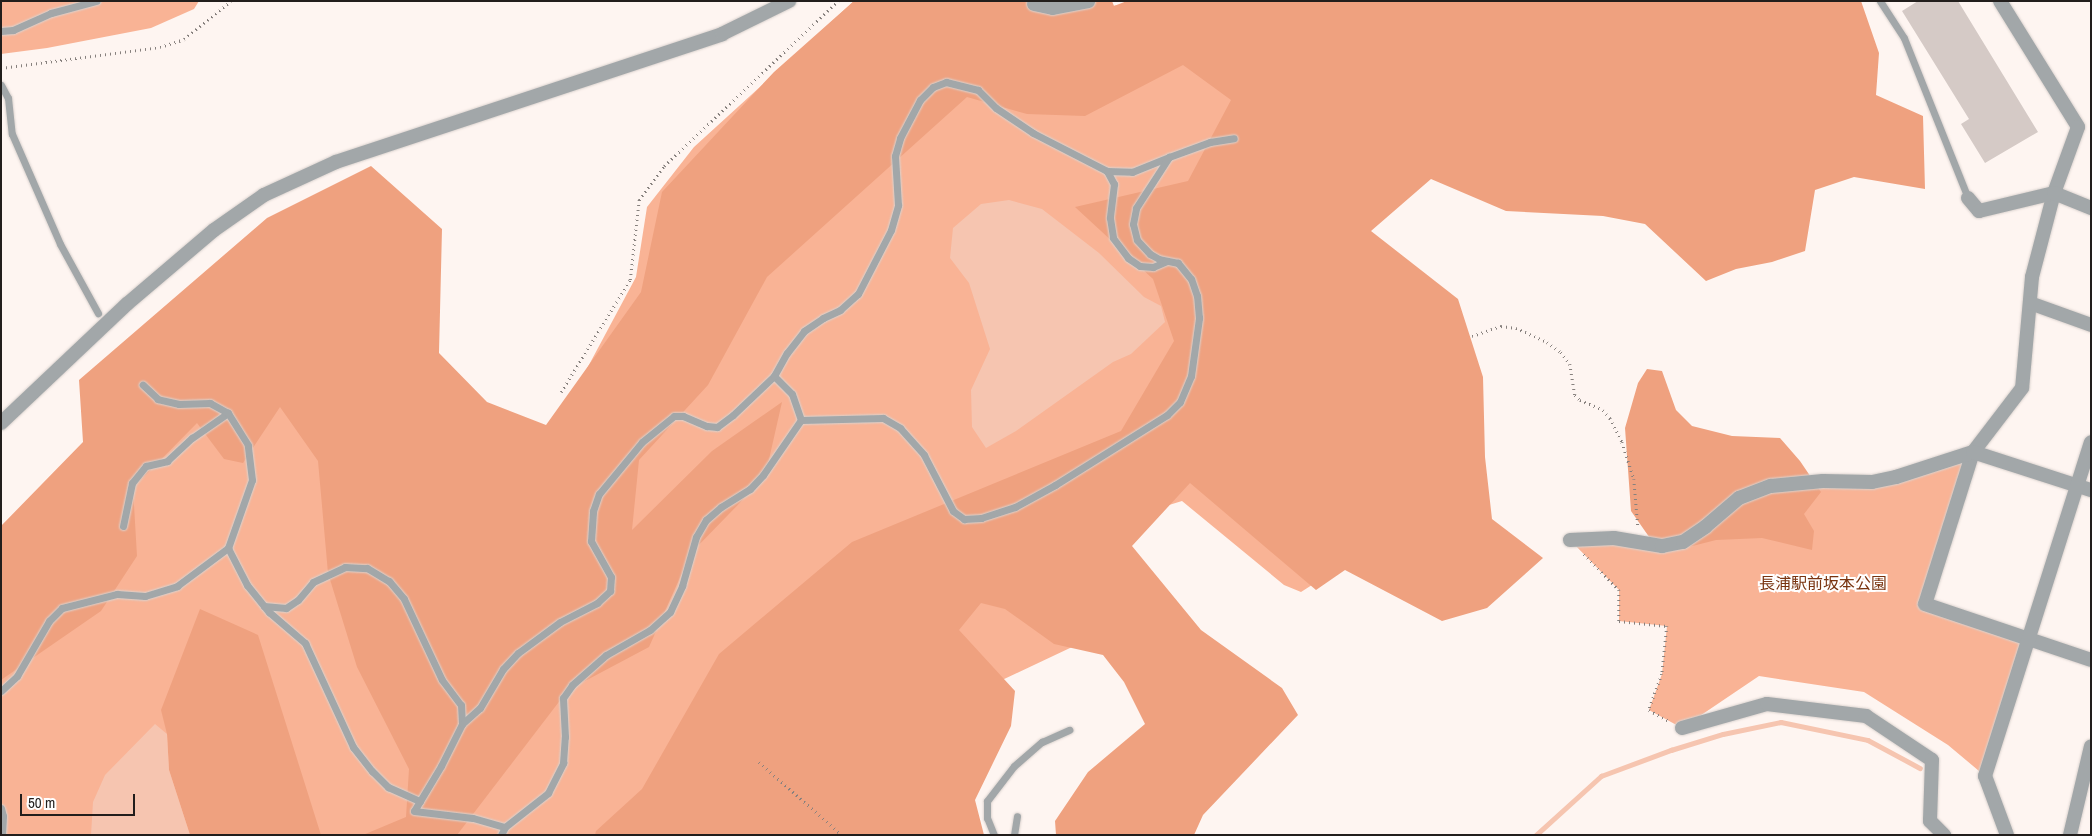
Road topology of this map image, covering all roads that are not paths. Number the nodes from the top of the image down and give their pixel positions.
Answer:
1 (96, 1) edge
2 (789, 1) edge
3 (1088, 1) edge
4 (1880, 1) edge
5 (2000, 1) edge
6 (1034, 4) dead end
7 (1, 31) edge
8 (1, 85) edge
9 (1234, 138) dead end
10 (1169, 157) junction
11 (1107, 171) junction
12 (2054, 193) junction
13 (1968, 198) joint
14 (2091, 208) edge
15 (1167, 261) junction
16 (2030, 303) junction
17 (98, 313) dead end
18 (2091, 325) edge
19 (774, 376) junction
20 (143, 385) dead end
21 (228, 413) junction
22 (801, 420) junction
23 (1, 423) edge
24 (2091, 442) edge
25 (1973, 452) junction
26 (2077, 486) junction
27 (2091, 490) edge
28 (123, 526) dead end
29 (1570, 540) road end
30 (228, 548) junction
31 (264, 606) junction
32 (2029, 639) junction
33 (2091, 660) edge
34 (1, 691) edge
35 (462, 724) junction
36 (1682, 728) road end
37 (1069, 730) dead end
38 (2091, 746) edge
39 (420, 801) junction
40 (1, 808) edge
41 (1017, 816) dead end
42 (505, 827) junction
43 (2, 835) edge
44 (501, 835) edge
45 (994, 835) edge
46 (1014, 835) edge
47 (1944, 835) edge
48 (2007, 835) edge
49 (2070, 835) edge

1 - 7 lane
2 - 23 street
3 - 6 street
4 - 13 lane
5 - 12 street
8 - 17 lane
9 - 10 lane
10 - 11 lane
10 - 15 lane
11 - 15 lane
11 - 19 lane
12 - 13 street
12 - 14 street
12 - 16 street
15 - 22 lane
16 - 18 street
16 - 25 street
19 - 22 lane
19 - 35 lane
20 - 21 lane
21 - 28 lane
21 - 30 lane
22 - 42 lane
24 - 26 street
25 - 26 street
25 - 29 street
25 - 32 street
26 - 27 street
26 - 32 street
30 - 31 lane
30 - 34 lane
31 - 35 lane
31 - 39 lane
32 - 33 street
32 - 48 street
35 - 39 lane
36 - 47 street
37 - 45 lane
38 - 49 street
39 - 42 lane
40 - 43 lane
41 - 46 lane
42 - 44 lane

